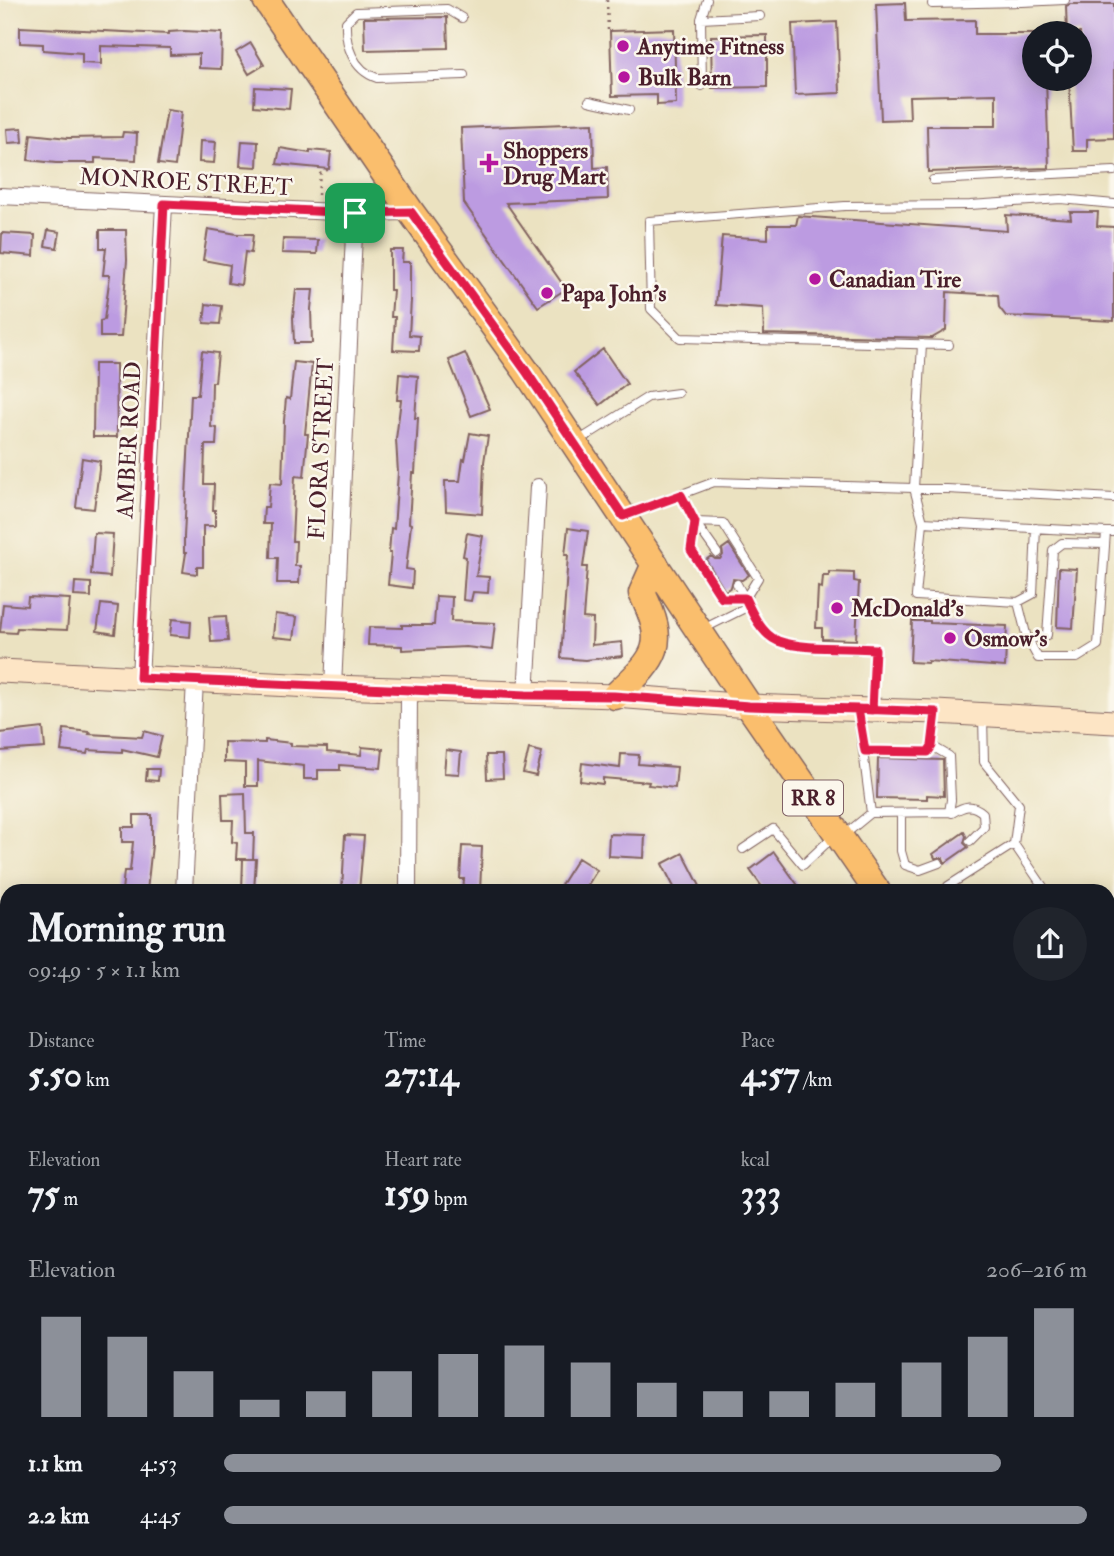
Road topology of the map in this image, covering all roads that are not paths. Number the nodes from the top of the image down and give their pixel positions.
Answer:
1 (266, 0) edge
2 (707, 0) edge
3 (1065, 0) edge
4 (1022, 1) edge
5 (932, 4) dead end
6 (760, 16) dead end
7 (462, 18) dead end
8 (701, 19) junction
9 (464, 75) dead end
10 (702, 86) dead end
11 (589, 101) dead end
12 (629, 110) dead end
13 (1114, 171) edge
14 (933, 180) dead end
15 (0, 196) edge
16 (164, 204) junction
17 (1114, 204) edge
18 (411, 212) junction
19 (355, 213) junction
20 (922, 344) junction
21 (948, 345) dead end
22 (678, 393) dead end
23 (575, 443) junction
24 (538, 487) dead end
25 (914, 488) junction
26 (681, 495) junction
27 (1114, 498) edge
28 (623, 516) junction
29 (695, 522) junction
30 (923, 523) junction
31 (1036, 528) junction
32 (1110, 532) edge
33 (1105, 544) junction
34 (717, 552) dead end
35 (655, 564) junction
36 (737, 583) dead end
37 (747, 602) junction
38 (1018, 602) junction
39 (699, 631) junction
40 (1028, 640) junction
41 (0, 671) edge
42 (140, 678) junction
43 (195, 681) junction
44 (333, 687) junction
45 (409, 690) junction
46 (526, 695) junction
47 (614, 696) junction
48 (749, 706) junction
49 (865, 710) junction
50 (936, 712) junction
51 (983, 715) junction
52 (1114, 722) edge
53 (932, 746) junction
54 (865, 751) junction
55 (948, 812) junction
56 (871, 813) junction
57 (901, 813) junction
58 (839, 835) junction
59 (970, 841) dead end
60 (1014, 844) junction
61 (743, 849) dead end
62 (939, 863) dead end
63 (184, 884) edge
64 (408, 884) edge
65 (872, 884) edge
66 (951, 884) edge
67 (1041, 884) edge

1 - 18 main road, RR 8
2 - 8 lane
3 - 4 lane
4 - 5 lane
6 - 8 lane
7 - 9 lane
8 - 10 lane
11 - 12 lane
13 - 14 lane
15 - 16 street, MONROE STREET
16 - 19 street, MONROE STREET
16 - 42 street, AMBER ROAD
17 - 20 lane
18 - 19 street, MONROE STREET
18 - 23 main road, RR 8
19 - 44 street, FLORA STREET
20 - 21 lane
20 - 25 lane
22 - 23 lane
23 - 28 main road, RR 8
24 - 46 street
25 - 26 lane
25 - 27 lane
25 - 30 lane
26 - 28 lane
26 - 29 lane
28 - 35 main road, RR 8
29 - 34 lane
29 - 37 lane
29 - 37 lane
30 - 31 lane
30 - 38 lane
31 - 32 lane
31 - 38 lane
32 - 33 lane
33 - 40 lane
33 - 40 lane
35 - 39 main road, RR 8
35 - 47 main road
36 - 37 lane
37 - 39 lane
37 - 49 lane
38 - 40 lane
39 - 48 main road, RR 8
41 - 42 main road
42 - 43 main road
43 - 44 main road
43 - 63 street
44 - 45 main road
45 - 46 main road
45 - 64 street
46 - 47 main road
47 - 48 main road
48 - 49 main road
48 - 58 main road, RR 8
49 - 50 main road
49 - 54 lane
50 - 51 main road
50 - 53 lane
51 - 52 main road
51 - 60 lane
53 - 54 lane
53 - 55 lane
54 - 56 lane
55 - 57 lane
55 - 59 lane
56 - 57 lane
56 - 58 lane
57 - 62 lane
58 - 61 lane
58 - 65 main road, RR 8
60 - 66 lane
60 - 67 lane

